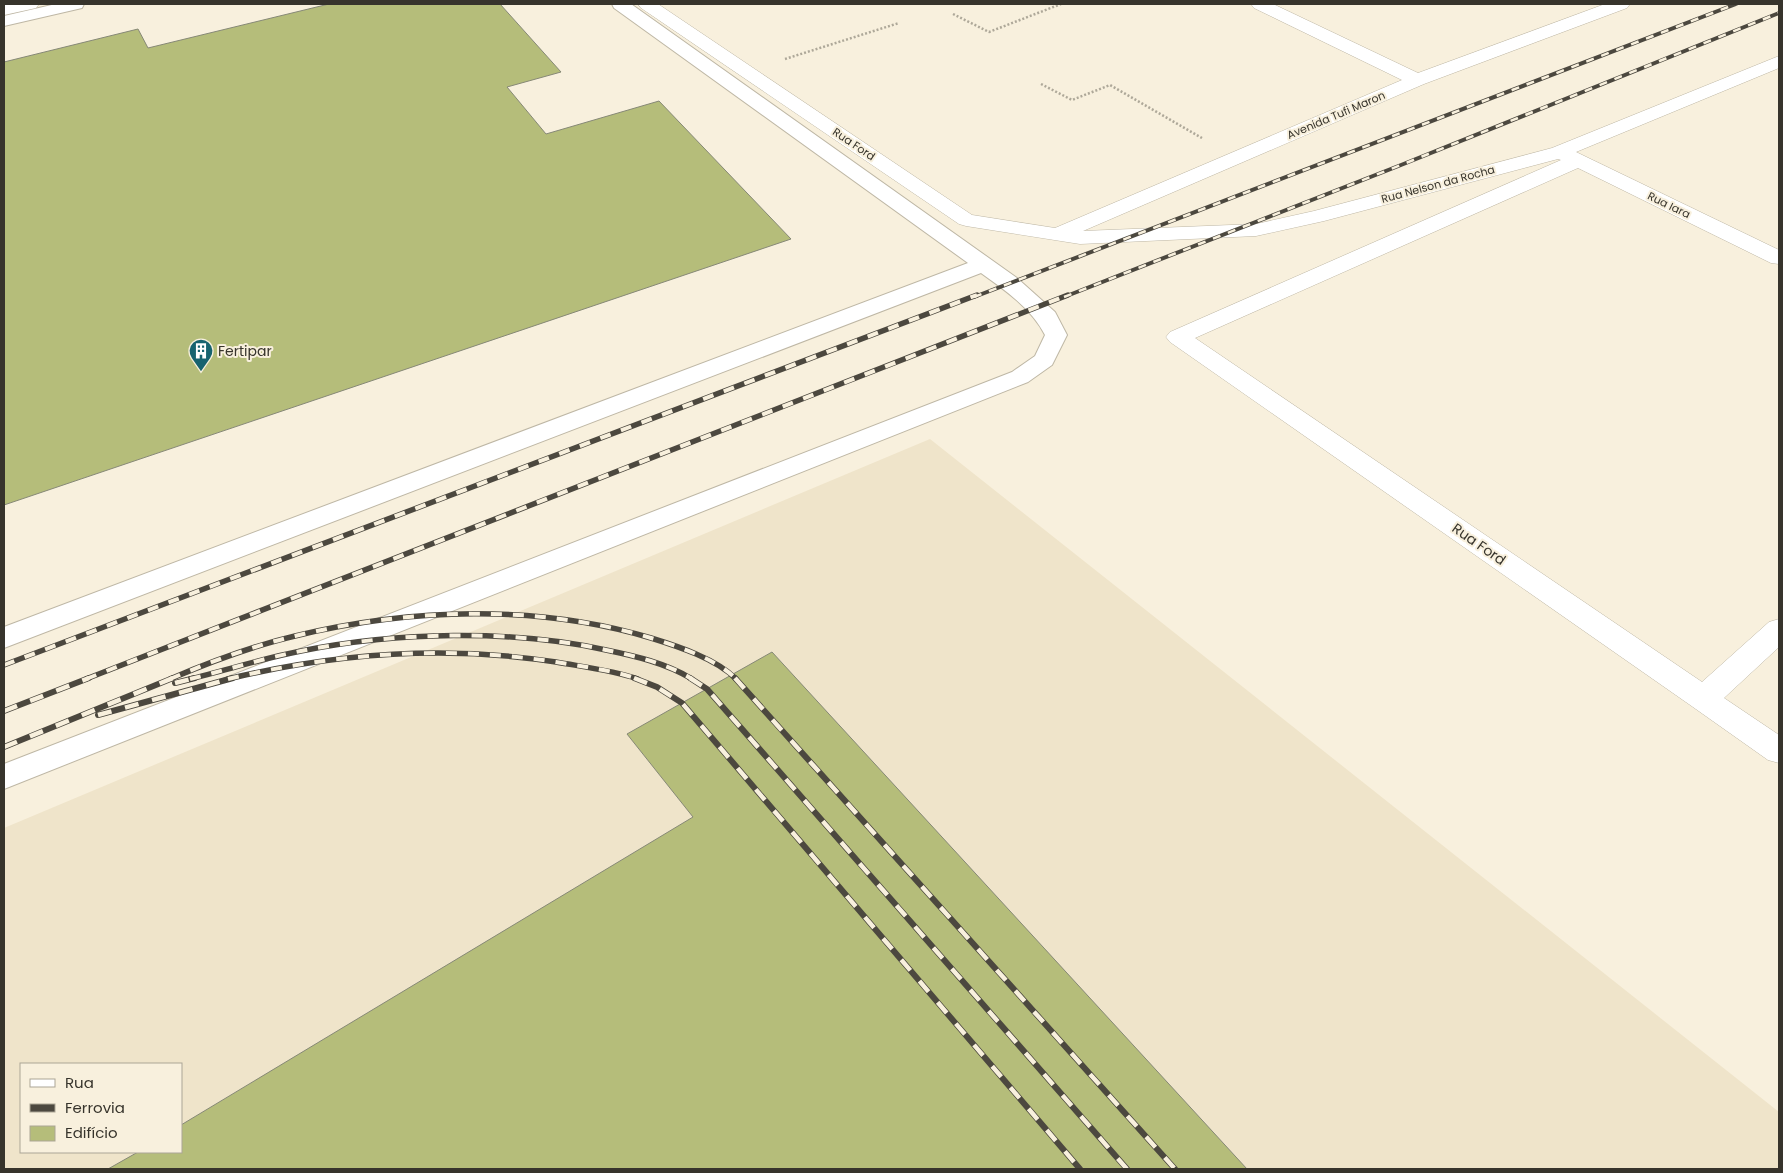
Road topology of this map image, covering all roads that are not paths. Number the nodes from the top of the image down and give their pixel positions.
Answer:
1 (30, 4) edge
2 (76, 4) edge
3 (620, 4) edge
4 (647, 4) edge
5 (1260, 4) edge
6 (1620, 4) edge
7 (4, 10) edge
8 (4, 21) edge
9 (1779, 61) edge
10 (1417, 80) junction
11 (1568, 156) junction
12 (1055, 235) junction
13 (1080, 238) joint
14 (1779, 258) edge
15 (982, 265) junction
16 (1779, 630) edge
17 (4, 638) edge
18 (1703, 698) junction
19 (1779, 751) edge
20 (4, 777) edge

1 - 7 street
2 - 8 lane
3 - 15 lane
4 - 12 street, Rua Ford
5 - 10 street
6 - 10 street, Avenida Tufi Maron
9 - 11 street, Rua Nelson da Rocha
10 - 12 street, Avenida Tufi Maron
11 - 13 street, Rua Nelson da Rocha
11 - 14 street, Rua Iara
11 - 18 street, Rua Ford
12 - 13 street, Rua Ford
15 - 17 lane
15 - 20 lane
16 - 18 street
18 - 19 street, Rua Ford

